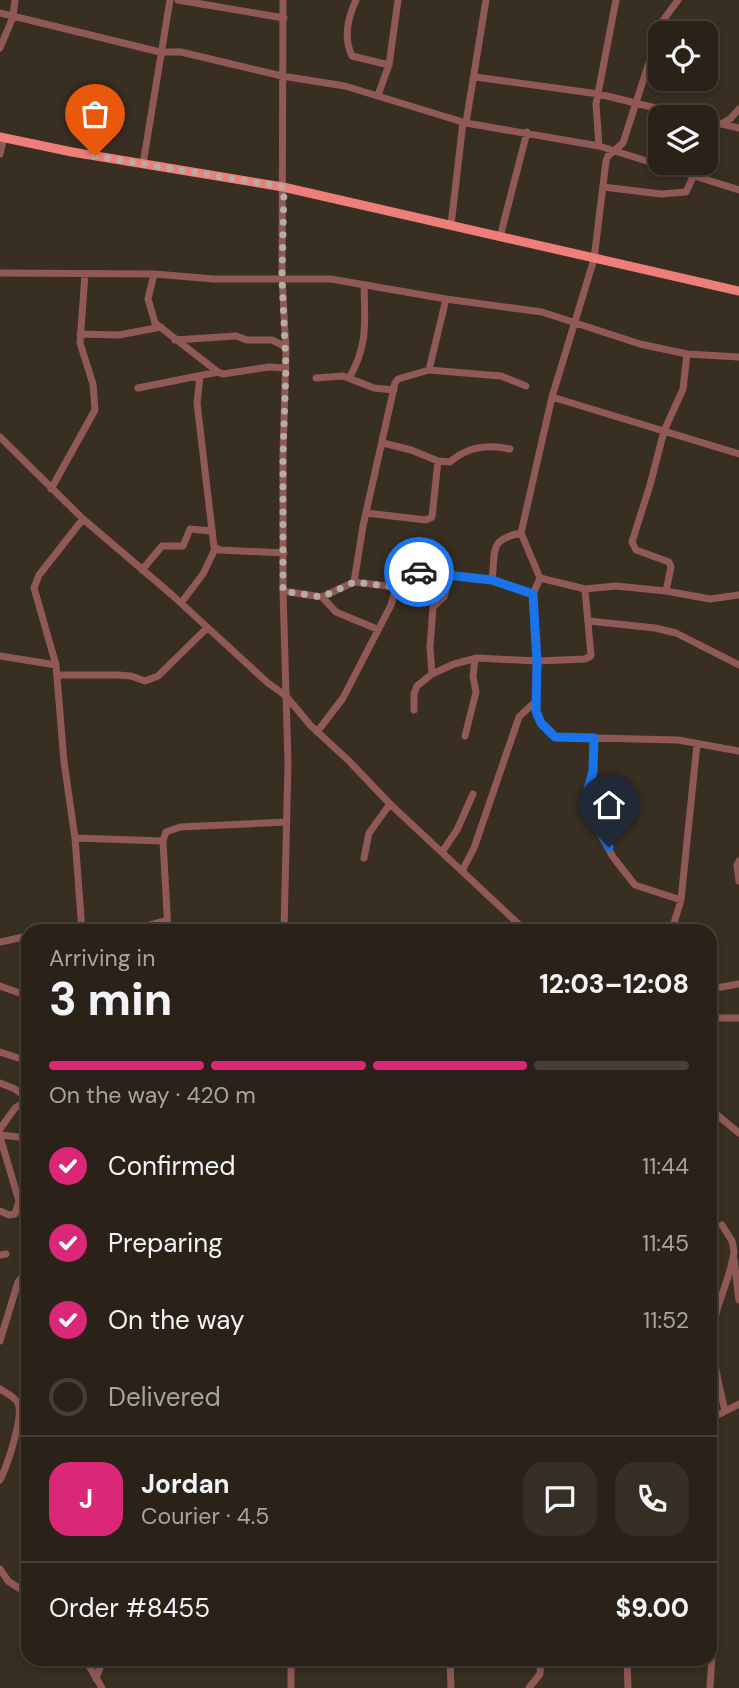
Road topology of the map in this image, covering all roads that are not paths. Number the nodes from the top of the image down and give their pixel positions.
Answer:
1 (15, 0) edge
2 (170, 0) edge
3 (178, 0) edge
4 (283, 0) edge
5 (356, 0) edge
6 (398, 0) edge
7 (486, 0) edge
8 (616, 0) edge
9 (678, 0) edge
10 (0, 13) edge
11 (13, 17) junction
12 (284, 18) junction
13 (0, 48) edge
14 (160, 51) junction
15 (389, 65) junction
16 (282, 76) junction
17 (475, 77) junction
18 (599, 94) junction
19 (378, 95) junction
20 (637, 104) junction
21 (648, 107) edge
22 (739, 109) edge
23 (464, 122) junction
24 (720, 124) joint
25 (739, 128) edge
26 (527, 132) junction
27 (2, 137) edge
28 (599, 146) junction
29 (615, 150) junction
30 (0, 154) edge
31 (143, 164) junction
32 (693, 177) junction
33 (284, 187) junction
34 (603, 187) junction
35 (739, 190) edge
36 (450, 225) junction
37 (500, 237) junction
38 (594, 259) junction
39 (0, 273) edge
40 (85, 274) junction
41 (154, 274) junction
42 (282, 278) junction
43 (364, 285) junction
44 (739, 291) edge
45 (446, 299) junction
46 (574, 324) junction
47 (162, 327) junction
48 (80, 334) junction
49 (175, 340) junction
50 (286, 347) junction
51 (687, 354) junction
52 (739, 357) edge
53 (286, 368) junction
54 (429, 370) junction
55 (218, 372) junction
56 (200, 376) junction
57 (316, 378) dead end
58 (349, 379) junction
59 (526, 386) dead end
60 (138, 388) dead end
61 (394, 390) junction
62 (552, 397) junction
63 (664, 431) junction
64 (0, 437) edge
65 (383, 443) junction
66 (510, 449) dead end
67 (739, 454) edge
68 (438, 461) junction
69 (51, 489) junction
70 (366, 513) junction
71 (83, 519) junction
72 (211, 531) junction
73 (521, 533) junction
74 (215, 548) junction
75 (284, 553) junction
76 (142, 570) junction
77 (450, 575) junction
78 (540, 578) junction
79 (492, 580) junction
80 (354, 582) junction
81 (396, 587) junction
82 (585, 589) junction
83 (283, 591) junction
84 (666, 591) junction
85 (533, 594) junction
86 (739, 595) edge
87 (322, 597) junction
88 (181, 603) junction
89 (589, 621) junction
90 (207, 628) junction
91 (377, 629) junction
92 (0, 656) edge
93 (475, 659) junction
94 (537, 662) junction
95 (56, 665) junction
96 (739, 665) edge
97 (432, 674) junction
98 (57, 675) junction
99 (286, 696) junction
100 (536, 701) junction
101 (414, 710) dead end
102 (317, 732) junction
103 (465, 737) dead end
104 (594, 738) junction
105 (697, 744) junction
106 (739, 751) edge
107 (473, 794) dead end
108 (390, 804) junction
109 (286, 822) junction
110 (75, 838) junction
111 (163, 841) junction
112 (442, 852) junction
113 (364, 858) dead end
114 (739, 861) edge
115 (462, 871) junction
116 (739, 881) edge
117 (681, 901) junction
118 (167, 920) junction
119 (83, 924) edge
120 (153, 924) edge
121 (167, 924) edge
122 (284, 924) edge
123 (519, 924) edge
124 (674, 924) edge
125 (21, 938) edge
126 (0, 942) edge
127 (739, 985) edge
128 (0, 986) edge
129 (717, 988) edge
130 (21, 994) edge
131 (717, 1018) edge
132 (739, 1018) edge
133 (0, 1052) edge
134 (21, 1059) edge
135 (0, 1083) edge
136 (21, 1094) edge
137 (21, 1104) edge
138 (717, 1115) edge
139 (0, 1129) edge
140 (739, 1133) edge
141 (0, 1136) edge
142 (21, 1138) edge
143 (0, 1211) edge
144 (723, 1226) dead end
145 (733, 1258) junction
146 (21, 1278) edge
147 (739, 1300) edge
148 (717, 1308) edge
149 (0, 1340) edge
150 (717, 1375) edge
151 (0, 1390) edge
152 (739, 1404) edge
153 (19, 1411) joint
154 (725, 1411) junction
155 (717, 1415) edge
156 (0, 1480) edge
157 (0, 1569) edge
158 (21, 1589) edge
159 (89, 1666) edge
160 (101, 1666) edge
161 (291, 1666) edge
162 (450, 1666) edge
163 (541, 1666) edge
164 (626, 1666) edge
165 (711, 1666) edge
166 (96, 1679) junction
167 (102, 1688) edge
168 (291, 1688) edge
169 (451, 1688) edge
170 (529, 1688) edge
171 (628, 1688) edge
172 (710, 1688) edge

1 - 11 street
2 - 14 street
3 - 12 street
4 - 12 street
5 - 15 street
6 - 15 street
7 - 17 street
8 - 18 street
9 - 20 street
10 - 11 street
11 - 13 street
11 - 14 street
12 - 16 street
14 - 16 street
14 - 31 street
15 - 19 street
16 - 19 street
16 - 33 street
17 - 18 street
17 - 23 street
18 - 20 street
18 - 28 street
19 - 23 street
20 - 21 street
20 - 29 street
22 - 24 street
23 - 26 street
23 - 36 street
24 - 25 street
26 - 28 street
26 - 37 street
27 - 30 street
27 - 31 main road
28 - 29 street
29 - 32 street
29 - 34 street
31 - 33 main road
32 - 34 street
32 - 35 street
33 - 36 main road
33 - 42 street
34 - 38 street
36 - 37 main road
37 - 38 main road
38 - 44 main road
38 - 46 street
39 - 40 street
40 - 41 street
40 - 48 street
41 - 42 street
41 - 47 street
42 - 43 street
42 - 50 street
43 - 45 street
43 - 58 street
45 - 46 street
45 - 54 street
46 - 51 street
46 - 62 street
47 - 48 street
47 - 49 street
48 - 69 street
49 - 50 street
49 - 55 street
50 - 53 street
51 - 52 street
51 - 63 street
53 - 55 street
53 - 75 street
54 - 59 street
54 - 61 street
55 - 56 street
56 - 60 street
56 - 72 street
57 - 58 street
58 - 61 street
61 - 65 street
62 - 63 street
62 - 73 street
63 - 67 street
63 - 84 street
64 - 69 street
65 - 68 street
65 - 70 street
66 - 68 street
68 - 70 street
69 - 71 street
70 - 80 street
71 - 76 street
71 - 95 street
72 - 74 street
72 - 76 street
73 - 78 street
73 - 79 street
74 - 75 street
74 - 88 street
75 - 83 street
76 - 88 street
77 - 79 street
77 - 81 street
77 - 97 street
78 - 82 street
78 - 85 street
79 - 85 street
80 - 81 street
80 - 87 street
81 - 91 street
82 - 84 street
82 - 89 street
83 - 87 street
83 - 99 street
84 - 86 street
85 - 94 street
87 - 91 street
88 - 90 street
89 - 94 street
89 - 96 street
90 - 98 street
90 - 99 street
91 - 102 street
92 - 95 street
93 - 94 street
93 - 97 street
93 - 103 street
94 - 100 street
95 - 98 street
97 - 101 street
98 - 110 street
99 - 102 street
99 - 109 street
100 - 104 street
100 - 115 street
102 - 108 street
104 - 105 street
104 - 117 street
105 - 106 street
105 - 117 street
107 - 112 street
108 - 112 street
108 - 113 street
109 - 111 street
109 - 122 street
110 - 111 street
110 - 119 street
111 - 118 street
112 - 115 street
114 - 116 street
115 - 123 street
117 - 124 street
118 - 120 street
118 - 121 street
125 - 126 street
127 - 129 street
128 - 130 street
131 - 132 street
133 - 134 street
135 - 136 street
137 - 139 street
138 - 140 street
141 - 142 street
141 - 143 street
144 - 145 street
145 - 147 street
145 - 148 street
146 - 149 street
150 - 154 street
151 - 153 street
152 - 154 street
153 - 156 street
154 - 155 street
157 - 158 street
159 - 166 street
160 - 166 street
161 - 168 street
162 - 169 street
163 - 170 street
164 - 171 street
165 - 172 street
166 - 167 street

